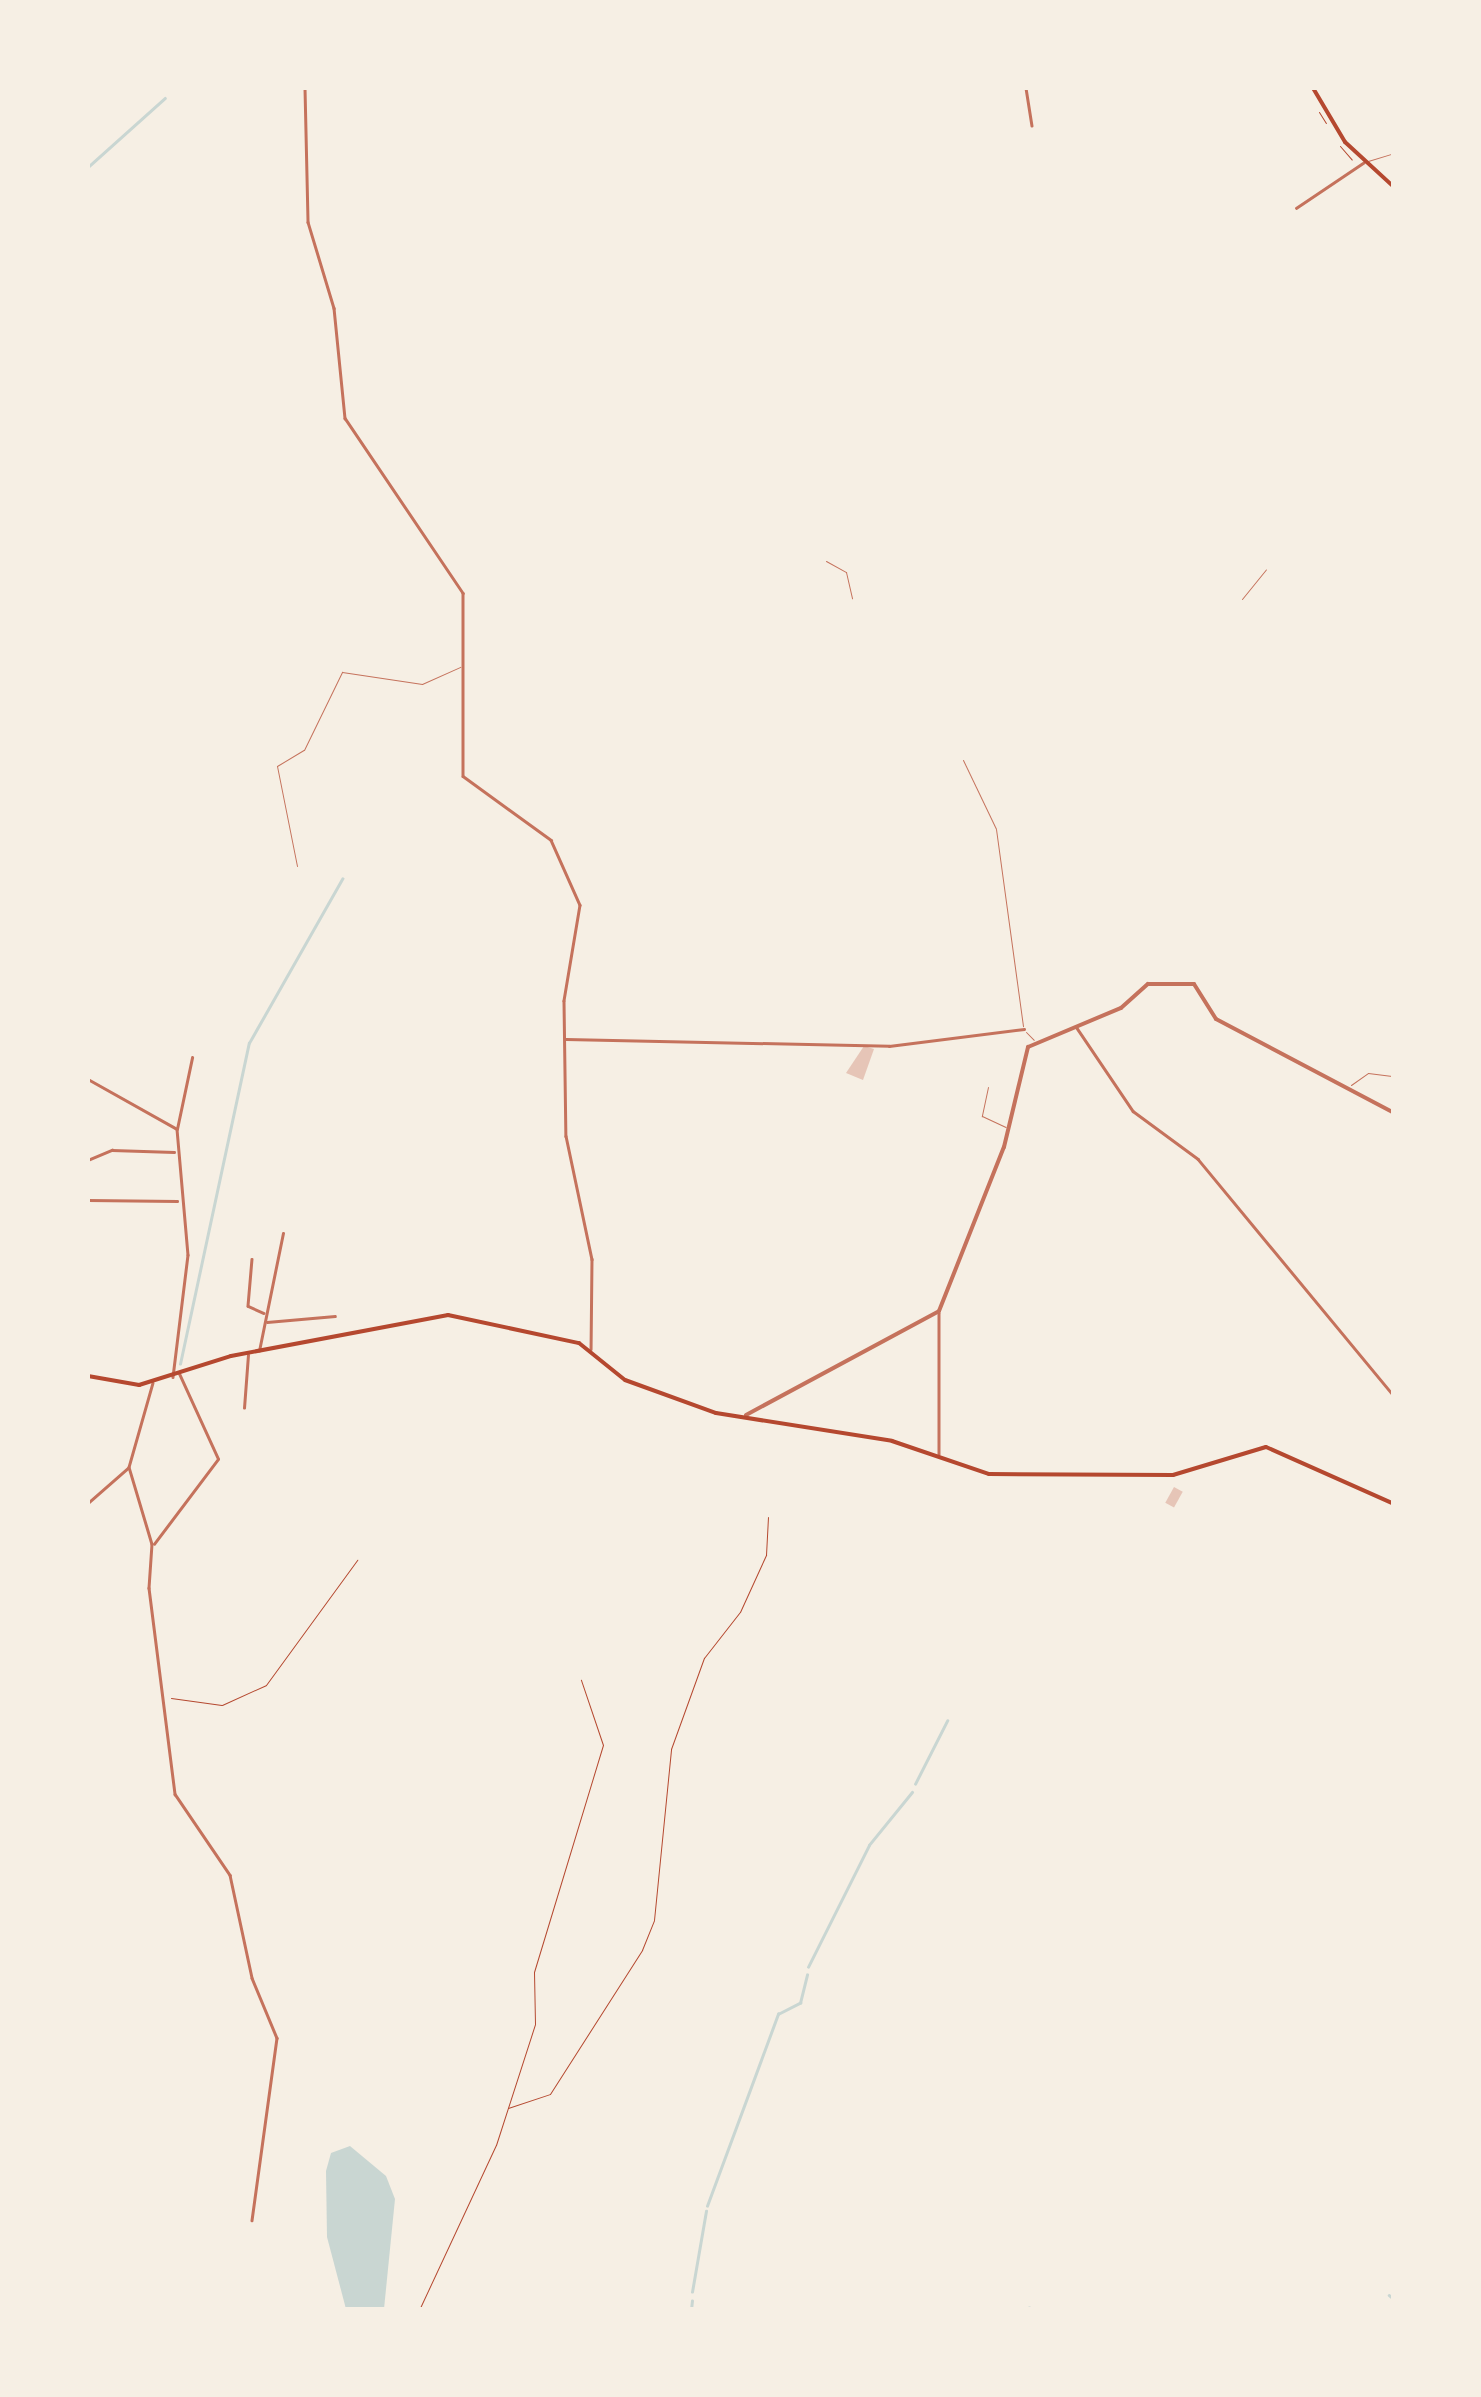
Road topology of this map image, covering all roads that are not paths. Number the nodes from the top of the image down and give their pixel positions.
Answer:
1 (306, 88) edge
2 (1026, 88) edge
3 (1312, 88) edge
4 (1032, 126) dead end
5 (1394, 153) edge
6 (1363, 163) junction
7 (1394, 187) edge
8 (1296, 208) dead end
9 (826, 561) dead end
10 (1266, 569) dead end
11 (852, 598) dead end
12 (1242, 599) dead end
13 (460, 667) junction
14 (963, 760) dead end
15 (297, 866) dead end
16 (1076, 1026) junction
17 (1024, 1029) junction
18 (564, 1039) junction
19 (1034, 1040) junction
20 (192, 1058) dead end
21 (1394, 1076) edge
22 (88, 1079) edge
23 (988, 1088) dead end
24 (1346, 1092) junction
25 (1394, 1113) edge
26 (1009, 1128) junction
27 (176, 1129) junction
28 (175, 1152) junction
29 (88, 1160) edge
30 (88, 1200) edge
31 (179, 1200) junction
32 (283, 1233) dead end
33 (252, 1259) dead end
34 (939, 1312) junction
35 (266, 1313) junction
36 (335, 1316) dead end
37 (265, 1323) junction
38 (590, 1350) junction
39 (259, 1352) junction
40 (248, 1354) junction
41 (179, 1374) junction
42 (88, 1376) edge
43 (172, 1377) junction
44 (153, 1383) junction
45 (1394, 1396) edge
46 (244, 1408) dead end
47 (746, 1415) junction
48 (940, 1454) junction
49 (129, 1467) junction
50 (88, 1503) edge
51 (1394, 1504) edge
52 (152, 1544) junction
53 (252, 2220) dead end

1 - 13 street
2 - 4 street
3 - 6 main road
5 - 6 lane
6 - 7 main road
6 - 8 street
9 - 11 lane
10 - 12 lane
13 - 15 lane
13 - 18 street
14 - 17 lane
16 - 19 street
16 - 24 street
16 - 45 street
17 - 18 street
17 - 19 lane
18 - 38 street
19 - 26 street
20 - 27 street
21 - 24 lane
22 - 27 street
23 - 26 lane
24 - 25 street
26 - 34 street
27 - 28 street
28 - 29 street
28 - 31 street
30 - 31 street
31 - 43 street
32 - 35 street
33 - 35 street
34 - 47 street
34 - 48 street
35 - 37 street
36 - 37 street
37 - 39 street
38 - 39 main road
38 - 47 main road
39 - 40 main road
40 - 41 main road
40 - 46 street
41 - 43 main road
41 - 52 street
42 - 44 main road
43 - 44 main road
44 - 49 street
47 - 48 main road
48 - 51 main road
49 - 50 street
49 - 52 street
52 - 53 street

